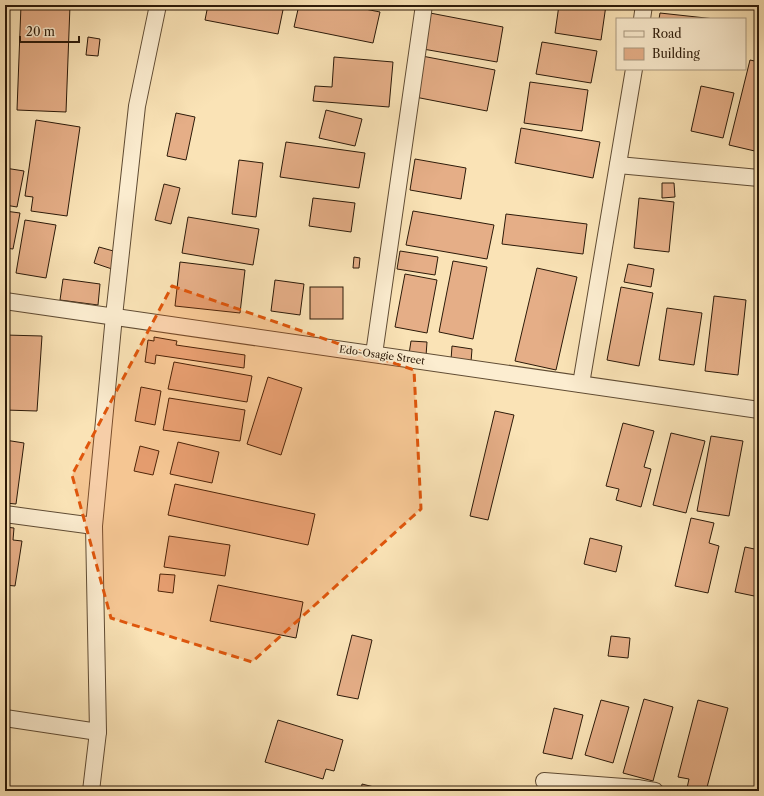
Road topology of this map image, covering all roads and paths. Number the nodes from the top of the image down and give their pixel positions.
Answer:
1 (158, 5) edge
2 (424, 5) edge
3 (644, 5) edge
4 (642, 18) edge
5 (634, 70) edge
6 (618, 165) junction
7 (759, 178) edge
8 (5, 301) edge
9 (114, 316) junction
10 (374, 354) junction
11 (581, 384) junction
12 (759, 410) edge
13 (5, 514) edge
14 (94, 526) junction
15 (5, 718) edge
16 (98, 732) junction
17 (544, 781) dead end
18 (636, 790) edge
19 (91, 791) edge
20 (655, 791) edge

1 - 9 street
2 - 10 street
3 - 4 street
5 - 6 street
6 - 7 street
6 - 11 street
8 - 9 street, Edo-Osagie Street
9 - 10 street, Edo-Osagie Street
9 - 14 street
10 - 11 street, Edo-Osagie Street
11 - 12 street, Edo-Osagie Street
13 - 14 street
14 - 16 street
15 - 16 street
16 - 19 street
17 - 18 street
18 - 20 street

